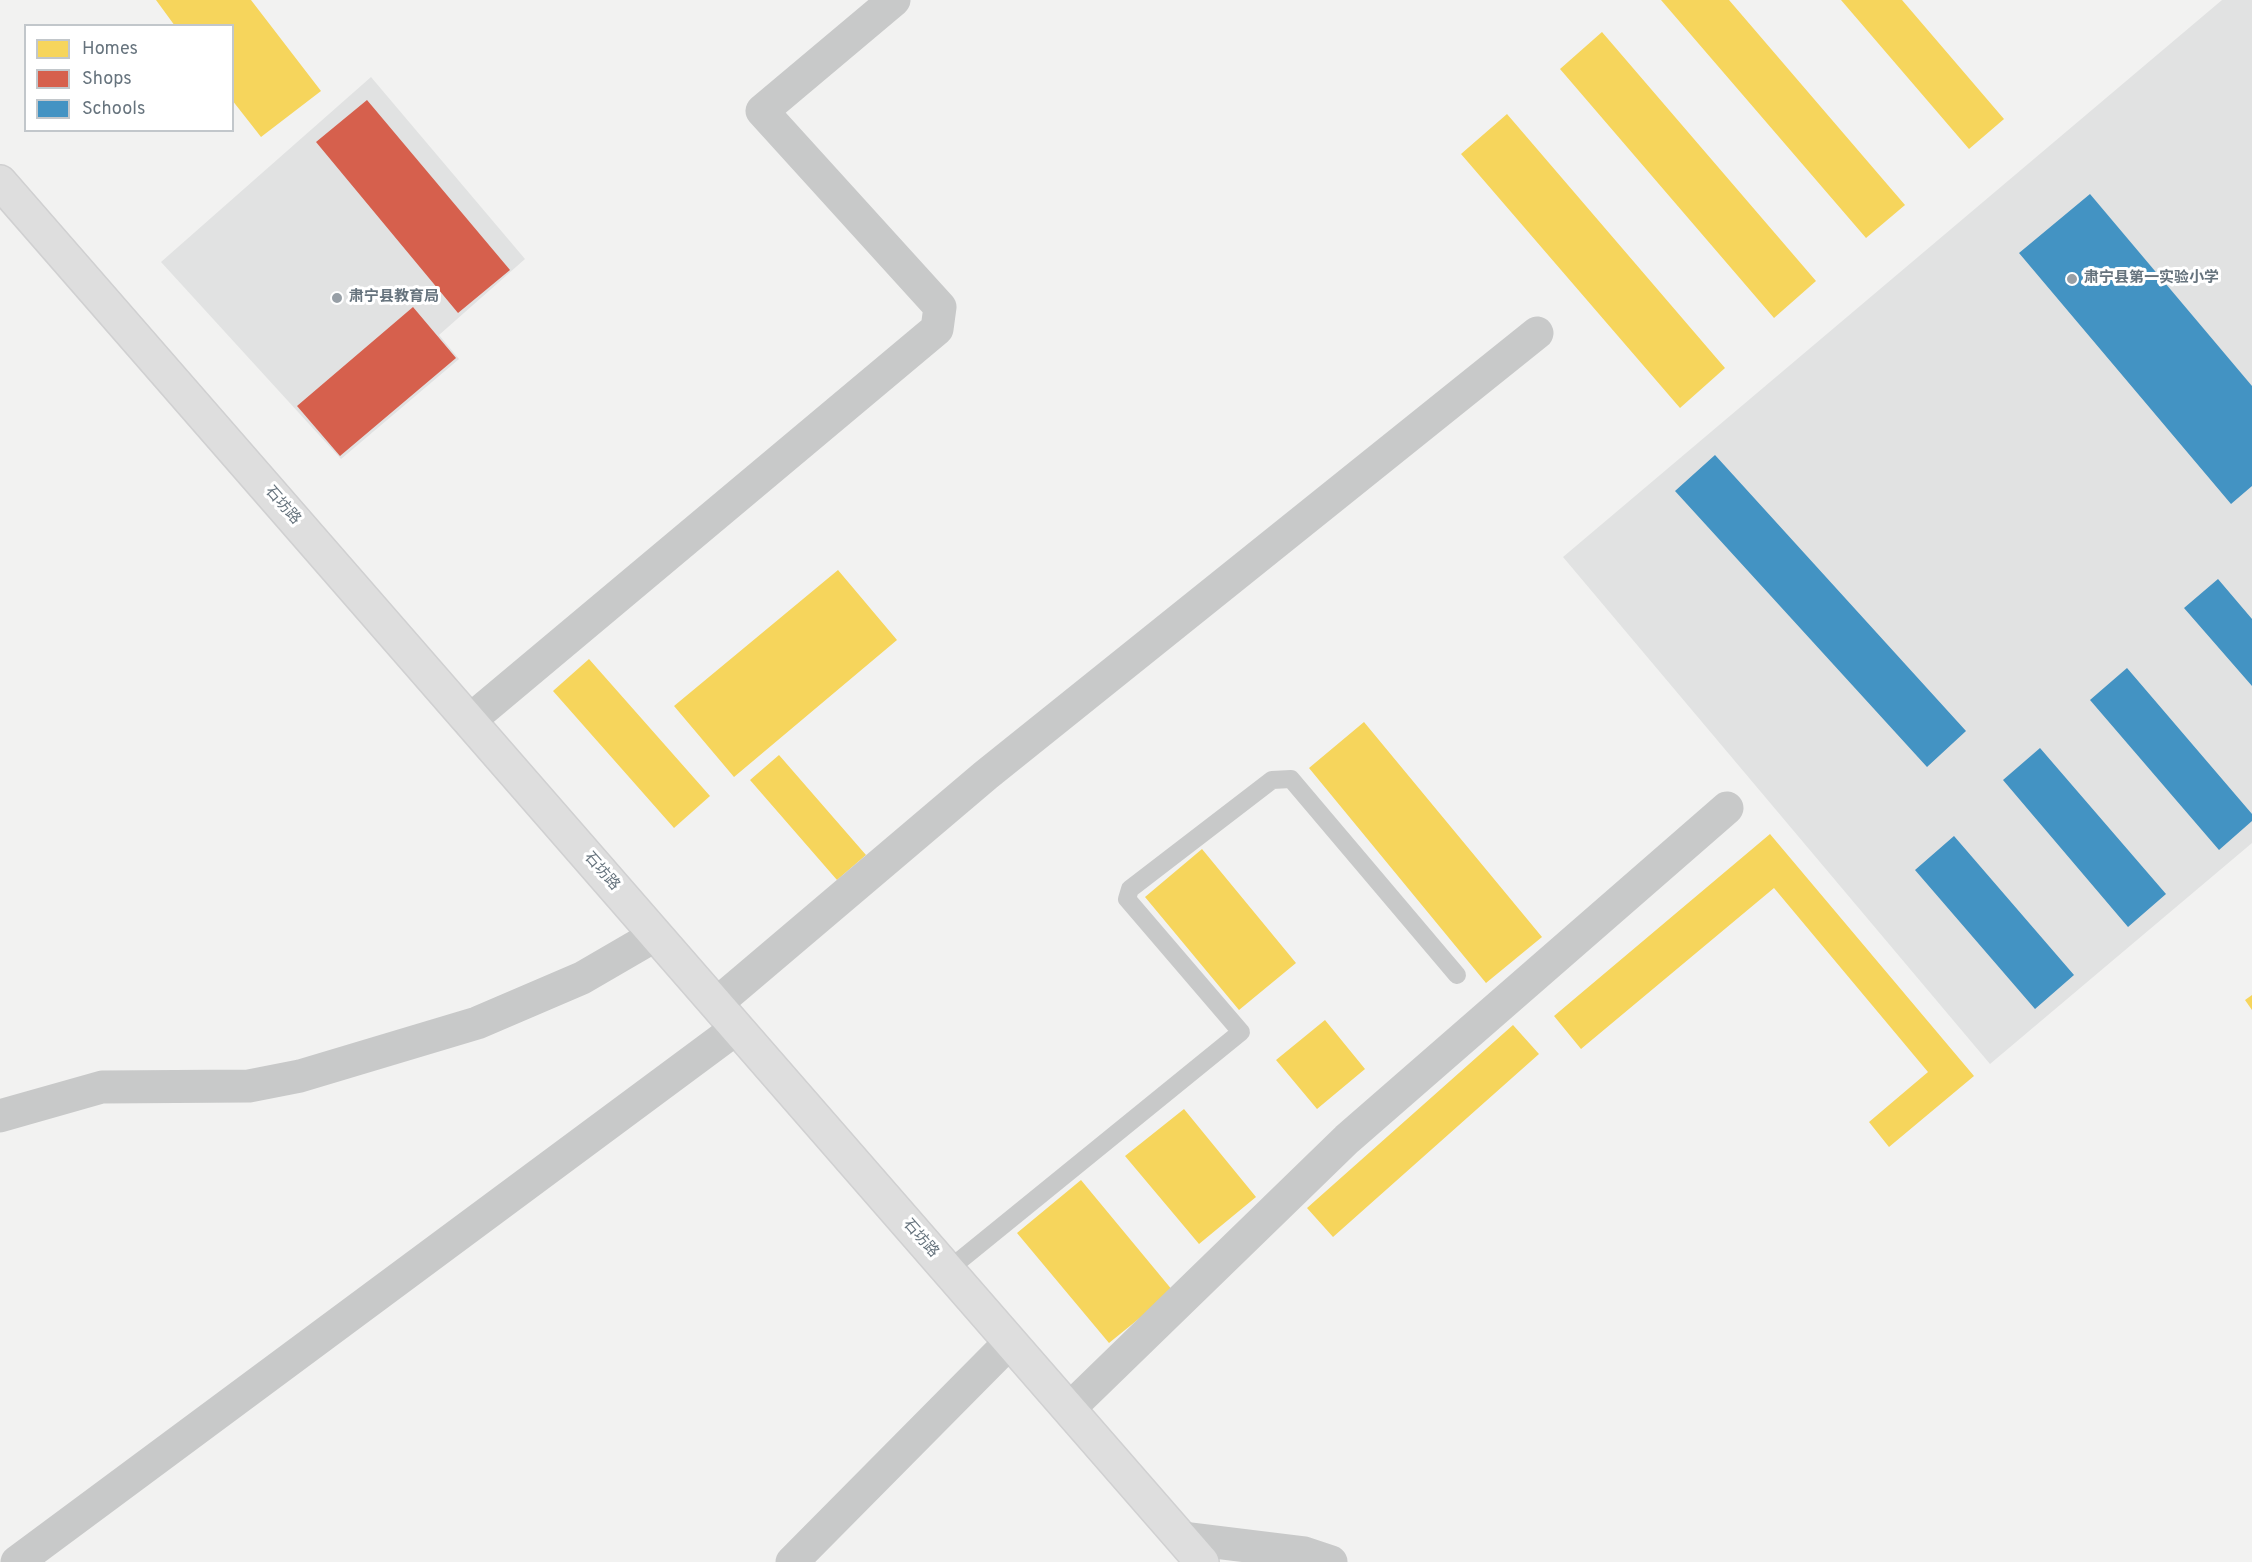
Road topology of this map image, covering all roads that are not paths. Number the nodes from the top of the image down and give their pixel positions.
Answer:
1 (894, 0) edge
2 (0, 182) edge
3 (1537, 333) dead end
4 (469, 720) junction
5 (1727, 808) dead end
6 (656, 935) junction
7 (1457, 975) dead end
8 (716, 1004) junction
9 (737, 1028) junction
10 (0, 1116) edge
11 (948, 1270) junction
12 (1011, 1342) junction
13 (1069, 1410) junction
14 (1192, 1550) edge
15 (17, 1562) edge
16 (792, 1562) edge
17 (1331, 1562) edge

1 - 4 street
2 - 4 street, 石坊路
3 - 8 street
4 - 6 street, 石坊路
5 - 13 street
6 - 8 street, 石坊路
6 - 10 street
7 - 11 lane
8 - 9 street, 石坊路
9 - 11 street, 石坊路
9 - 15 street
11 - 12 street, 石坊路
12 - 13 street, 石坊路
12 - 16 street
13 - 14 street, 石坊路
14 - 17 street

